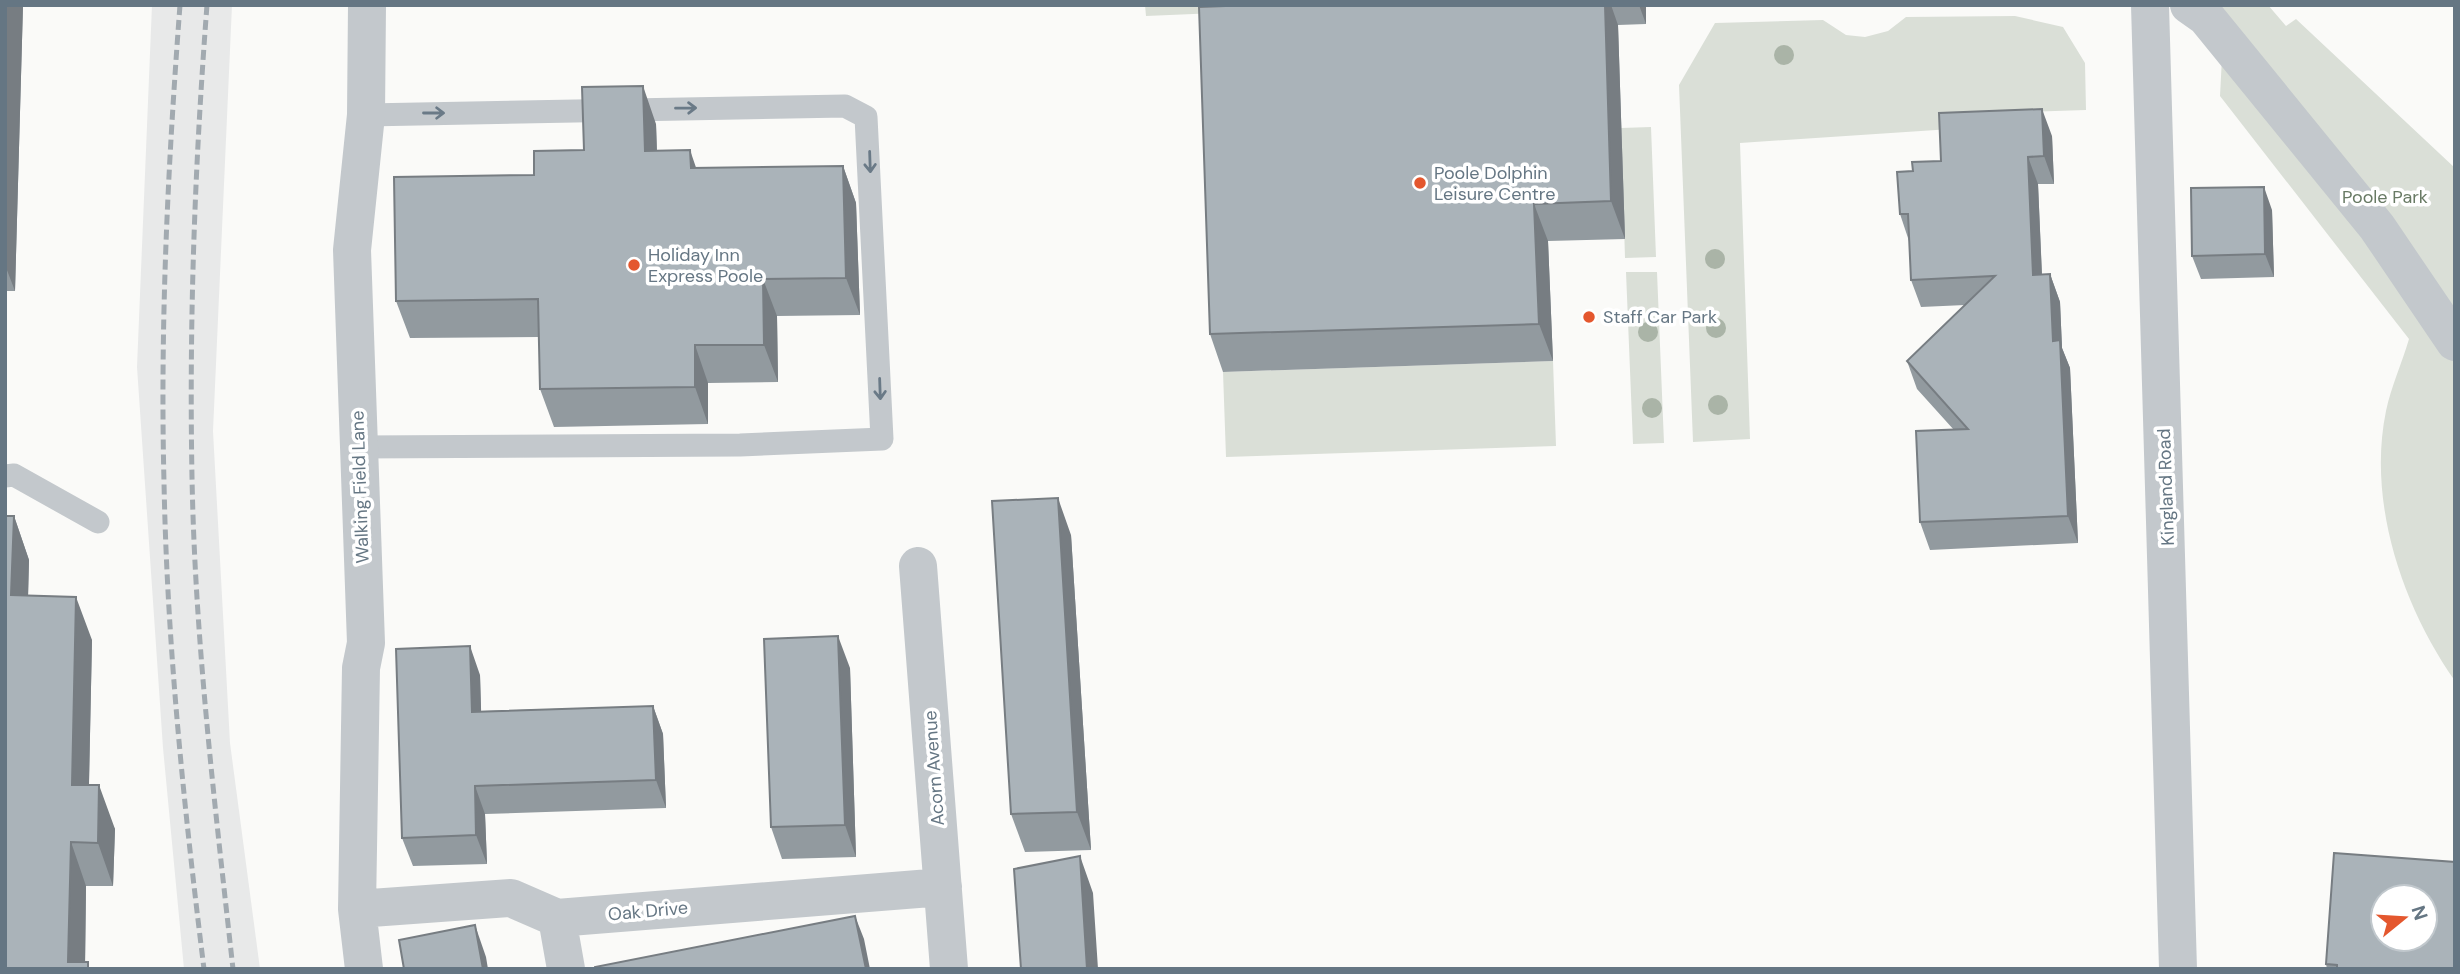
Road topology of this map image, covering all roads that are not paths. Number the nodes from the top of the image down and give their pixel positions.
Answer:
1 (367, 5) edge
2 (2150, 5) edge
3 (2189, 5) edge
4 (366, 115) junction
5 (2455, 342) edge
6 (359, 447) junction
7 (5, 476) edge
8 (99, 522) dead end
9 (918, 566) dead end
10 (943, 887) junction
11 (357, 909) junction
12 (557, 919) junction
13 (364, 969) edge
14 (566, 969) edge
15 (949, 969) edge
16 (2178, 969) edge

1 - 4 street, Walking Field Lane
2 - 16 street, Kingland Road
3 - 5 street
4 - 6 street, Walking Field Lane
4 -> 6 lane
6 - 11 street, Walking Field Lane
7 - 8 lane
9 - 10 street, Acorn Avenue
10 - 12 street, Oak Drive
10 - 15 street, Acorn Avenue
11 - 12 street, Oak Drive
11 - 13 street, Walking Field Lane
12 - 14 street

